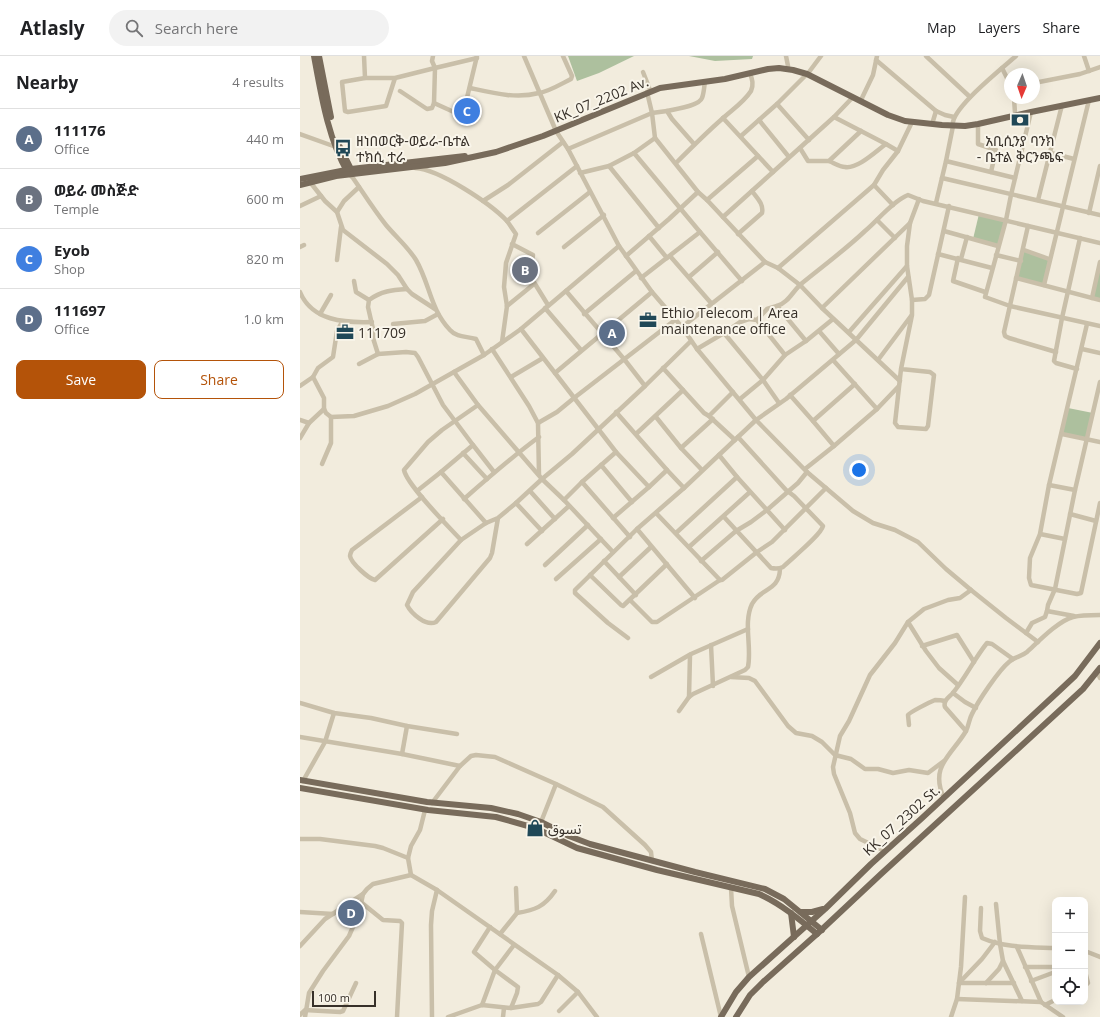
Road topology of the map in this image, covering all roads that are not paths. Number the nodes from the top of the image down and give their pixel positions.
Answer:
1 (314, 56) edge
2 (319, 56) edge
3 (364, 56) edge
4 (434, 56) edge
5 (524, 56) edge
6 (563, 56) edge
7 (786, 56) edge
8 (821, 56) edge
9 (926, 56) edge
10 (1016, 56) edge
11 (1084, 56) edge
12 (477, 57) edge
13 (877, 58) edge
14 (788, 66) junction
15 (1100, 67) edge
16 (435, 68) junction
17 (1002, 68) junction
18 (1089, 71) junction
19 (643, 72) dead end
20 (1004, 72) edge
21 (750, 73) junction
22 (808, 73) junction
23 (365, 78) junction
24 (395, 78) junction
25 (705, 82) junction
26 (1040, 82) edge
27 (470, 88) junction
28 (400, 91) dead end
29 (649, 91) junction
30 (540, 93) junction
31 (1100, 95) edge
32 (853, 97) junction
33 (970, 97) junction
34 (862, 98) junction
35 (1100, 98) edge
36 (1089, 100) junction
37 (434, 103) junction
38 (778, 104) junction
39 (1014, 104) edge
40 (1062, 105) junction
41 (667, 111) junction
42 (936, 111) junction
43 (1031, 112) junction
44 (652, 113) junction
45 (1015, 113) junction
46 (834, 117) junction
47 (723, 118) junction
48 (759, 120) junction
49 (933, 121) junction
50 (953, 121) junction
51 (912, 122) junction
52 (978, 124) junction
53 (556, 130) junction
54 (861, 131) junction
55 (300, 134) edge
56 (741, 136) junction
57 (655, 138) junction
58 (809, 140) junction
59 (563, 142) junction
60 (694, 144) junction
61 (886, 144) junction
62 (338, 147) junction
63 (800, 148) junction
64 (568, 149) junction
65 (898, 151) junction
66 (634, 153) junction
67 (1051, 153) junction
68 (758, 156) junction
69 (789, 157) junction
70 (1074, 159) junction
71 (830, 161) junction
72 (946, 161) junction
73 (676, 163) junction
74 (577, 166) junction
75 (609, 166) junction
76 (1100, 166) edge
77 (388, 170) junction
78 (773, 172) junction
79 (991, 172) junction
80 (351, 173) junction
81 (580, 173) junction
82 (942, 178) junction
83 (1015, 178) junction
84 (300, 179) edge
85 (310, 182) junction
86 (300, 185) edge
87 (874, 185) junction
88 (359, 187) junction
89 (752, 191) junction
90 (590, 192) junction
91 (698, 192) junction
92 (1011, 195) junction
93 (321, 196) junction
94 (919, 199) junction
95 (708, 200) junction
96 (1038, 200) junction
97 (484, 201) junction
98 (936, 203) junction
99 (300, 206) edge
100 (893, 206) junction
101 (949, 206) junction
102 (1063, 206) junction
103 (680, 209) junction
104 (337, 212) junction
105 (1089, 213) junction
106 (604, 215) junction
107 (1100, 215) edge
108 (723, 216) junction
109 (877, 220) junction
110 (1006, 220) junction
111 (507, 221) junction
112 (910, 223) junction
113 (341, 226) junction
114 (1028, 226) junction
115 (659, 228) junction
116 (944, 231) junction
117 (700, 232) junction
118 (1056, 232) junction
119 (538, 233) dead end
120 (738, 234) junction
121 (649, 236) junction
122 (967, 237) junction
123 (895, 238) junction
124 (1080, 238) junction
125 (1100, 243) edge
126 (512, 244) junction
127 (619, 246) junction
128 (998, 246) junction
129 (564, 247) dead end
130 (1024, 250) junction
131 (718, 252) junction
132 (938, 254) junction
133 (996, 255) junction
134 (626, 256) junction
135 (668, 257) junction
136 (960, 259) junction
137 (1049, 259) junction
138 (337, 260) dead end
139 (1021, 261) junction
140 (765, 262) junction
141 (1100, 262) edge
142 (907, 266) junction
143 (778, 268) junction
144 (992, 268) junction
145 (1099, 270) edge
146 (636, 271) junction
147 (689, 277) junction
148 (908, 277) junction
149 (641, 278) junction
150 (1016, 278) junction
151 (354, 281) dead end
152 (742, 281) junction
153 (534, 284) junction
154 (800, 285) junction
155 (1044, 285) junction
156 (407, 289) junction
157 (566, 291) junction
158 (300, 292) edge
159 (652, 292) junction
160 (985, 292) junction
161 (1068, 292) junction
162 (331, 295) dead end
163 (1092, 298) junction
164 (369, 300) junction
165 (912, 300) junction
166 (1100, 300) edge
167 (712, 303) junction
168 (507, 306) junction
169 (546, 306) junction
170 (776, 306) junction
171 (1010, 306) junction
172 (822, 308) junction
173 (435, 309) junction
174 (320, 314) junction
175 (438, 314) junction
176 (584, 314) junction
177 (912, 315) junction
178 (1062, 318) junction
179 (833, 319) junction
180 (675, 320) junction
181 (757, 320) junction
182 (342, 322) junction
183 (372, 322) junction
184 (393, 324) dead end
185 (1087, 324) junction
186 (1100, 326) edge
187 (682, 327) junction
188 (521, 329) junction
189 (818, 331) junction
190 (849, 332) junction
191 (724, 333) junction
192 (601, 334) junction
193 (856, 340) junction
194 (691, 341) junction
195 (806, 341) junction
196 (502, 342) junction
197 (492, 349) junction
198 (697, 349) junction
199 (1082, 349) junction
200 (581, 350) junction
201 (1056, 352) junction
202 (1100, 353) edge
203 (378, 354) junction
204 (839, 354) junction
205 (484, 355) junction
206 (785, 355) junction
207 (543, 358) junction
208 (624, 359) junction
209 (833, 360) junction
210 (878, 360) junction
211 (359, 364) dead end
212 (663, 368) junction
213 (1076, 368) junction
214 (901, 369) junction
215 (454, 372) junction
216 (555, 373) junction
217 (313, 377) junction
218 (511, 377) junction
219 (763, 380) junction
220 (900, 381) junction
221 (1100, 382) edge
222 (431, 384) junction
223 (855, 384) junction
224 (300, 386) edge
225 (645, 386) junction
226 (898, 387) junction
227 (683, 390) junction
228 (734, 392) junction
229 (790, 395) junction
230 (574, 398) junction
231 (740, 399) junction
232 (779, 403) junction
233 (478, 405) junction
234 (324, 409) junction
235 (877, 409) junction
236 (616, 412) junction
237 (709, 416) junction
238 (331, 417) junction
239 (656, 417) junction
240 (300, 420) edge
241 (713, 420) junction
242 (756, 420) junction
243 (813, 421) junction
244 (455, 422) junction
245 (309, 423) junction
246 (538, 423) junction
247 (598, 429) junction
248 (636, 434) junction
249 (1062, 434) junction
250 (539, 437) junction
251 (300, 438) edge
252 (736, 438) junction
253 (1087, 440) junction
254 (1100, 442) edge
255 (473, 445) junction
256 (834, 446) junction
257 (682, 448) junction
258 (518, 452) junction
259 (616, 452) junction
260 (463, 453) junction
261 (719, 454) junction
262 (322, 464) dead end
263 (601, 465) junction
264 (667, 470) junction
265 (702, 470) junction
266 (806, 471) junction
267 (441, 472) junction
268 (494, 472) junction
269 (540, 477) junction
270 (737, 477) junction
271 (487, 479) junction
272 (582, 482) junction
273 (1049, 485) junction
274 (649, 487) junction
275 (684, 488) junction
276 (826, 488) junction
277 (1075, 490) junction
278 (417, 491) junction
279 (530, 491) junction
280 (750, 492) junction
281 (788, 492) junction
282 (422, 497) junction
283 (464, 499) junction
284 (564, 500) junction
285 (632, 502) junction
286 (516, 503) junction
287 (1100, 503) edge
288 (570, 506) junction
289 (807, 509) junction
290 (766, 510) junction
291 (656, 513) junction
292 (1070, 514) junction
293 (724, 516) junction
294 (498, 518) junction
295 (613, 518) junction
296 (555, 519) junction
297 (443, 520) junction
298 (1096, 521) junction
299 (486, 523) junction
300 (588, 525) junction
301 (637, 530) junction
302 (785, 530) junction
303 (542, 531) junction
304 (736, 531) junction
305 (676, 533) junction
306 (1040, 534) junction
307 (630, 537) junction
308 (601, 539) junction
309 (1065, 539) junction
310 (460, 540) junction
311 (527, 544) dead end
312 (651, 547) junction
313 (688, 547) junction
314 (613, 552) junction
315 (757, 552) junction
316 (604, 561) junction
317 (701, 562) junction
318 (667, 564) junction
319 (545, 565) dead end
320 (780, 569) junction
321 (590, 574) junction
322 (619, 577) junction
323 (556, 579) dead end
324 (720, 580) junction
325 (1055, 589) junction
326 (971, 590) junction
327 (636, 595) junction
328 (695, 598) junction
329 (630, 600) junction
330 (1047, 611) junction
331 (1100, 615) edge
332 (1076, 616) junction
333 (908, 622) junction
334 (748, 629) junction
335 (1026, 633) junction
336 (628, 638) dead end
337 (1038, 642) junction
338 (1100, 642) edge
339 (711, 645) junction
340 (922, 646) junction
341 (690, 655) junction
342 (1013, 659) junction
343 (974, 662) junction
344 (1099, 673) edge
345 (650, 677) dead end
346 (731, 677) junction
347 (958, 685) junction
348 (713, 686) junction
349 (953, 693) junction
350 (689, 698) junction
351 (945, 701) junction
352 (300, 703) edge
353 (976, 708) junction
354 (678, 711) dead end
355 (334, 713) junction
356 (909, 725) dead end
357 (407, 726) junction
358 (966, 731) junction
359 (457, 734) dead end
360 (300, 737) edge
361 (325, 742) junction
362 (402, 754) junction
363 (835, 755) junction
364 (944, 761) junction
365 (460, 766) junction
366 (301, 781) edge
367 (556, 784) junction
368 (300, 788) edge
369 (944, 798) junction
370 (432, 803) junction
371 (425, 810) junction
372 (541, 822) junction
373 (300, 839) edge
374 (885, 852) junction
375 (408, 858) junction
376 (652, 861) junction
377 (412, 875) junction
378 (724, 880) junction
379 (721, 886) junction
380 (516, 888) dead end
381 (731, 888) junction
382 (437, 890) junction
383 (554, 891) dead end
384 (363, 894) junction
385 (965, 897) dead end
386 (362, 903) junction
387 (996, 904) dead end
388 (828, 906) junction
389 (981, 908) dead end
390 (800, 911) junction
391 (300, 912) edge
392 (517, 912) junction
393 (791, 913) junction
394 (333, 914) junction
395 (812, 920) junction
396 (806, 925) junction
397 (490, 927) junction
398 (822, 930) junction
399 (500, 934) junction
400 (701, 934) dead end
401 (817, 934) junction
402 (794, 937) junction
403 (997, 943) junction
404 (514, 945) junction
405 (300, 946) edge
406 (1017, 947) junction
407 (1052, 948) edge
408 (1088, 952) edge
409 (1100, 957) edge
410 (1003, 961) junction
411 (1025, 967) junction
412 (1052, 967) edge
413 (495, 970) junction
414 (1052, 973) edge
415 (558, 974) junction
416 (749, 977) junction
417 (1031, 981) junction
418 (356, 983) dead end
419 (959, 983) junction
420 (986, 983) junction
421 (1014, 983) junction
422 (578, 992) junction
423 (957, 999) junction
424 (1022, 1001) junction
425 (1041, 1002) junction
426 (1052, 1002) edge
427 (482, 1005) junction
428 (1045, 1005) junction
429 (504, 1008) junction
430 (511, 1008) junction
431 (306, 1010) junction
432 (560, 1011) dead end
433 (300, 1015) edge
434 (305, 1017) edge
435 (397, 1017) edge
436 (432, 1017) edge
437 (448, 1017) edge
438 (504, 1017) edge
439 (598, 1017) edge
440 (721, 1017) edge
441 (736, 1017) edge
442 (951, 1017) edge
443 (1063, 1017) edge

1 - 62 main road
2 - 62 main road
3 - 23 street
4 - 16 street
5 - 30 street
6 - 30 street
7 - 14 street
8 - 22 street
9 - 33 street
10 - 17 street
11 - 18 street
12 - 16 street
12 - 27 street
13 - 34 street
13 - 42 street
14 - 22 main road
14 - 29 main road
15 - 18 street
16 - 24 street
16 - 37 street
17 - 20 street
17 - 33 street
18 - 26 street
19 - 29 street
21 - 22 main road, KK_07_2202 Av.
21 - 25 main road, KK_07_2202 Av.
21 - 47 street
22 - 32 main road, KK_07_2202 Av.
22 - 34 main road
22 - 38 street
23 - 24 street
23 - 24 street
25 - 29 main road, KK_07_2202 Av.
25 - 41 street
27 - 30 street
27 - 37 street
28 - 37 street
29 - 44 street
29 - 53 main road
30 - 53 street
31 - 45 main road
32 - 46 street
32 - 51 main road, KK_07_2202 Av.
33 - 50 street
34 - 49 main road
35 - 36 main road
36 - 40 main road
36 - 70 street
38 - 48 street
38 - 58 street
39 - 45 street
40 - 43 main road
40 - 67 street
41 - 44 street
41 - 60 street
42 - 49 street
42 - 50 street
43 - 52 main road
43 - 83 street
44 - 57 street
44 - 64 street
45 - 50 main road
46 - 54 street
46 - 58 street
47 - 56 street
47 - 60 street
48 - 56 street
48 - 69 street
49 - 50 main road
50 - 51 main road, KK_07_2202 Av.
50 - 52 main road
50 - 72 street
51 - 65 street
52 - 79 street
53 - 59 street
53 - 77 main road, KK_07_2202 Av.
53 - 80 main road
54 - 61 street
54 - 71 street
55 - 62 street
56 - 68 street
57 - 66 street
57 - 73 street
58 - 63 street
59 - 64 street
59 - 97 street
60 - 73 street
61 - 65 street
61 - 71 street
62 - 80 main road
63 - 69 street
63 - 71 street
64 - 74 street
65 - 87 street
66 - 75 street
66 - 103 street
67 - 70 street
67 - 96 street
68 - 78 street
68 - 95 street
69 - 78 street
70 - 102 street
72 - 79 street
72 - 82 street
73 - 91 street
74 - 81 street
74 - 111 street
75 - 81 street
75 - 115 street
76 - 105 street
77 - 80 main road, KK_07_2202 Av.
77 - 97 street
78 - 89 street
79 - 83 street
80 - 84 main road
80 - 85 main road, KK_07_2202 Av.
80 - 88 street
81 - 90 street
82 - 92 street
82 - 98 street
83 - 92 street
85 - 86 main road, KK_07_2202 Av.
85 - 93 street
87 - 100 street
87 - 143 street
88 - 104 street
88 - 173 street
89 - 108 street
89 - 120 street
90 - 106 street
90 - 119 street
91 - 95 street
91 - 103 street
92 - 96 street
92 - 110 street
93 - 99 street
93 - 104 street
94 - 98 street
94 - 100 street
94 - 112 street
95 - 108 street
96 - 102 street
97 - 111 street
98 - 101 street
100 - 109 street
101 - 110 street
101 - 116 street
102 - 105 street
102 - 118 street
103 - 115 street
103 - 117 street
104 - 113 street
105 - 107 street
106 - 127 street
106 - 129 street
108 - 120 street
109 - 123 street
109 - 154 street
110 - 114 street
110 - 128 street
111 - 126 street
112 - 123 street
112 - 142 street
113 - 138 street
113 - 156 street
114 - 118 street
114 - 130 street
115 - 121 street
116 - 122 street
116 - 132 street
117 - 131 street
117 - 135 street
118 - 124 street
118 - 137 street
120 - 140 street
121 - 134 street
121 - 135 street
122 - 128 street
122 - 136 street
123 - 172 street
124 - 125 street
124 - 161 street
126 - 153 street
126 - 168 street
127 - 134 street
127 - 157 street
128 - 133 street
130 - 137 street
130 - 139 street
131 - 147 street
131 - 152 street
132 - 136 street
132 - 165 street
133 - 139 street
133 - 144 street
134 - 146 street
135 - 147 street
135 - 149 street
136 - 144 street
136 - 160 street
137 - 155 street
139 - 150 street
140 - 143 street
140 - 152 street
141 - 145 street
142 - 148 street
142 - 190 street
143 - 154 street
144 - 160 street
145 - 163 street
146 - 149 street
146 - 176 street
147 - 167 street
148 - 165 street
148 - 193 street
149 - 159 street
150 - 155 street
150 - 171 street
151 - 164 street
152 - 167 street
153 - 168 street
153 - 169 street
154 - 170 street
154 - 172 street
155 - 161 street
156 - 164 street
156 - 173 street
157 - 169 street
157 - 176 street
158 - 174 street
159 - 180 street
159 - 192 street
160 - 171 street
161 - 163 street
161 - 178 street
162 - 174 street
163 - 166 street
164 - 183 street
165 - 177 street
167 - 187 street
168 - 196 street
169 - 188 street
169 - 200 street
170 - 181 street
170 - 195 street
171 - 178 street
171 - 201 street
172 - 179 street
173 - 175 street
174 - 182 street
175 - 184 street
175 - 205 street
176 - 192 street
177 - 210 street
177 - 214 street
178 - 185 street
178 - 201 street
179 - 189 street
179 - 190 street
180 - 187 street
180 - 208 street
181 - 191 street
181 - 206 street
182 - 183 street
182 - 217 street
183 - 203 street
185 - 186 street
185 - 199 street
187 - 194 street
188 - 196 street
188 - 207 street
189 - 195 street
189 - 204 street
190 - 193 street
191 - 198 street
191 - 219 street
192 - 200 street
192 - 208 street
193 - 204 street
193 - 210 street
194 - 198 street
194 - 212 street
195 - 206 street
196 - 197 street
197 - 205 street
197 - 218 street
198 - 228 street
199 - 202 street
199 - 213 street
200 - 216 street
201 - 213 street
203 - 211 street
203 - 222 street
204 - 209 street
205 - 215 street
206 - 219 street
207 - 216 street
207 - 218 street
208 - 225 street
208 - 230 street
209 - 223 street
209 - 229 street
210 - 220 street
212 - 225 street
212 - 227 street
213 - 249 street
214 - 220 street
214 - 226 street
215 - 222 street
215 - 233 street
216 - 230 street
217 - 224 street
217 - 234 street
218 - 246 street
219 - 231 street
219 - 232 street
220 - 226 street
221 - 253 street
222 - 238 street
222 - 244 street
223 - 235 street
223 - 243 street
225 - 236 street
226 - 235 street
227 - 237 street
227 - 239 street
228 - 231 street
228 - 237 street
229 - 232 street
229 - 243 street
230 - 246 street
230 - 247 street
231 - 242 street
232 - 242 street
233 - 244 street
233 - 258 street
234 - 238 street
234 - 245 street
235 - 256 street
236 - 247 street
236 - 248 street
237 - 241 street
238 - 262 street
239 - 248 street
239 - 257 street
240 - 245 street
241 - 252 street
241 - 257 street
242 - 252 street
242 - 266 street
243 - 256 street
244 - 255 street
244 - 278 street
245 - 251 street
246 - 250 street
247 - 259 street
247 - 269 street
248 - 264 street
249 - 253 street
249 - 273 street
250 - 258 street
250 - 269 street
252 - 261 street
252 - 281 street
253 - 254 street
253 - 277 street
255 - 260 street
255 - 268 street
256 - 266 street
257 - 265 street
258 - 268 street
258 - 269 street
259 - 263 street
259 - 274 street
260 - 267 street
260 - 271 street
261 - 265 street
261 - 270 street
263 - 272 street
263 - 285 street
264 - 274 street
264 - 275 street
265 - 275 street
266 - 276 street
266 - 281 street
267 - 278 street
267 - 283 street
268 - 271 street
269 - 279 street
269 - 284 street
270 - 280 street
270 - 305 street
271 - 283 street
272 - 284 street
272 - 295 street
273 - 277 street
273 - 306 street
274 - 285 street
275 - 291 street
276 - 289 street
276 - 326 street
277 - 292 street
278 - 282 street
279 - 286 street
279 - 296 street
280 - 290 street
280 - 293 street
281 - 289 street
281 - 290 street
282 - 297 street
282 - 297 street
283 - 299 street
284 - 288 street
285 - 295 street
286 - 294 street
286 - 303 street
287 - 298 street
288 - 296 street
288 - 300 street
289 - 302 street
289 - 320 street
290 - 302 street
290 - 304 street
291 - 301 street
291 - 305 street
292 - 298 street
292 - 309 street
293 - 304 street
293 - 313 street
294 - 299 street
294 - 310 street
295 - 307 street
296 - 303 street
297 - 310 street
298 - 325 street
299 - 310 street
300 - 308 street
300 - 319 street
301 - 307 street
301 - 312 street
302 - 315 street
303 - 311 street
304 - 315 street
304 - 317 street
305 - 313 street
306 - 309 street
306 - 325 street
307 - 314 street
308 - 314 street
308 - 323 street
309 - 325 street
312 - 318 street
312 - 322 street
313 - 317 street
314 - 316 street
315 - 320 street
315 - 324 street
316 - 321 street
316 - 322 street
317 - 324 street
318 - 327 street
318 - 328 street
320 - 334 street
321 - 329 street
321 - 336 street
322 - 327 street
324 - 328 street
325 - 330 street
326 - 333 street
326 - 335 street
327 - 329 street
328 - 329 street
330 - 332 street
330 - 335 street
331 - 332 street
332 - 337 street
333 - 340 street
333 - 363 street
334 - 339 street
334 - 346 street
335 - 337 street
337 - 342 street
338 - 369 main road, KK_07_2302 St.
339 - 341 street
339 - 348 street
340 - 343 street
340 - 347 street
341 - 345 street
341 - 350 street
342 - 343 street
342 - 353 street
343 - 347 street
344 - 398 main road, KK_07_2302 St.
346 - 348 street
346 - 363 street
347 - 349 street
348 - 350 street
349 - 351 street
349 - 353 street
350 - 354 street
351 - 356 street
351 - 358 street
352 - 355 street
353 - 358 street
355 - 357 street
355 - 361 street
357 - 359 street
357 - 362 street
358 - 364 street
360 - 361 street
361 - 362 street
361 - 366 street
362 - 365 street
363 - 364 street
363 - 374 street
364 - 369 street
365 - 367 street
365 - 370 street
366 - 370 main road
367 - 372 street
367 - 376 street
368 - 371 main road
369 - 374 main road, KK_07_2302 St.
370 - 372 main road
371 - 375 street
371 - 379 main road
372 - 376 main road
373 - 375 street
374 - 388 main road, KK_07_2302 St.
375 - 377 street
376 - 378 main road
377 - 382 street
377 - 384 street
378 - 379 main road
378 - 390 main road
379 - 381 main road
380 - 392 street
381 - 393 main road
381 - 416 street
382 - 397 street
382 - 436 street
383 - 392 street
384 - 386 street
384 - 394 street
385 - 419 street
386 - 431 street
386 - 435 street
387 - 403 street
388 - 390 main road
388 - 395 main road, KK_07_2302 St.
389 - 403 street
390 - 395 main road
391 - 394 street
392 - 399 street
393 - 396 main road
393 - 402 main road
394 - 405 street
395 - 396 main road, KK_07_2302 St.
395 - 398 main road
396 - 401 main road
396 - 402 main road, KK_07_2302 St.
397 - 399 street
397 - 413 street
398 - 401 main road, KK_07_2302 St.
399 - 404 street
400 - 440 street
401 - 441 main road, KK_07_2302 St.
402 - 416 main road, KK_07_2302 St.
403 - 406 street
403 - 410 street
403 - 419 street
404 - 413 street
404 - 415 street
406 - 407 street
406 - 411 street
408 - 409 street
410 - 420 street
410 - 421 street
411 - 412 street
411 - 417 street
413 - 427 street
413 - 430 street
414 - 417 street
415 - 422 street
415 - 430 street
416 - 440 main road, KK_07_2302 St.
417 - 425 street
418 - 431 street
419 - 420 street
419 - 423 street
420 - 421 street
421 - 424 street
422 - 432 street
422 - 439 street
423 - 424 street
423 - 442 street
424 - 425 street
425 - 428 street
426 - 428 street
427 - 429 street
427 - 437 street
428 - 443 street
429 - 430 street
429 - 438 street
431 - 433 street
431 - 434 street

